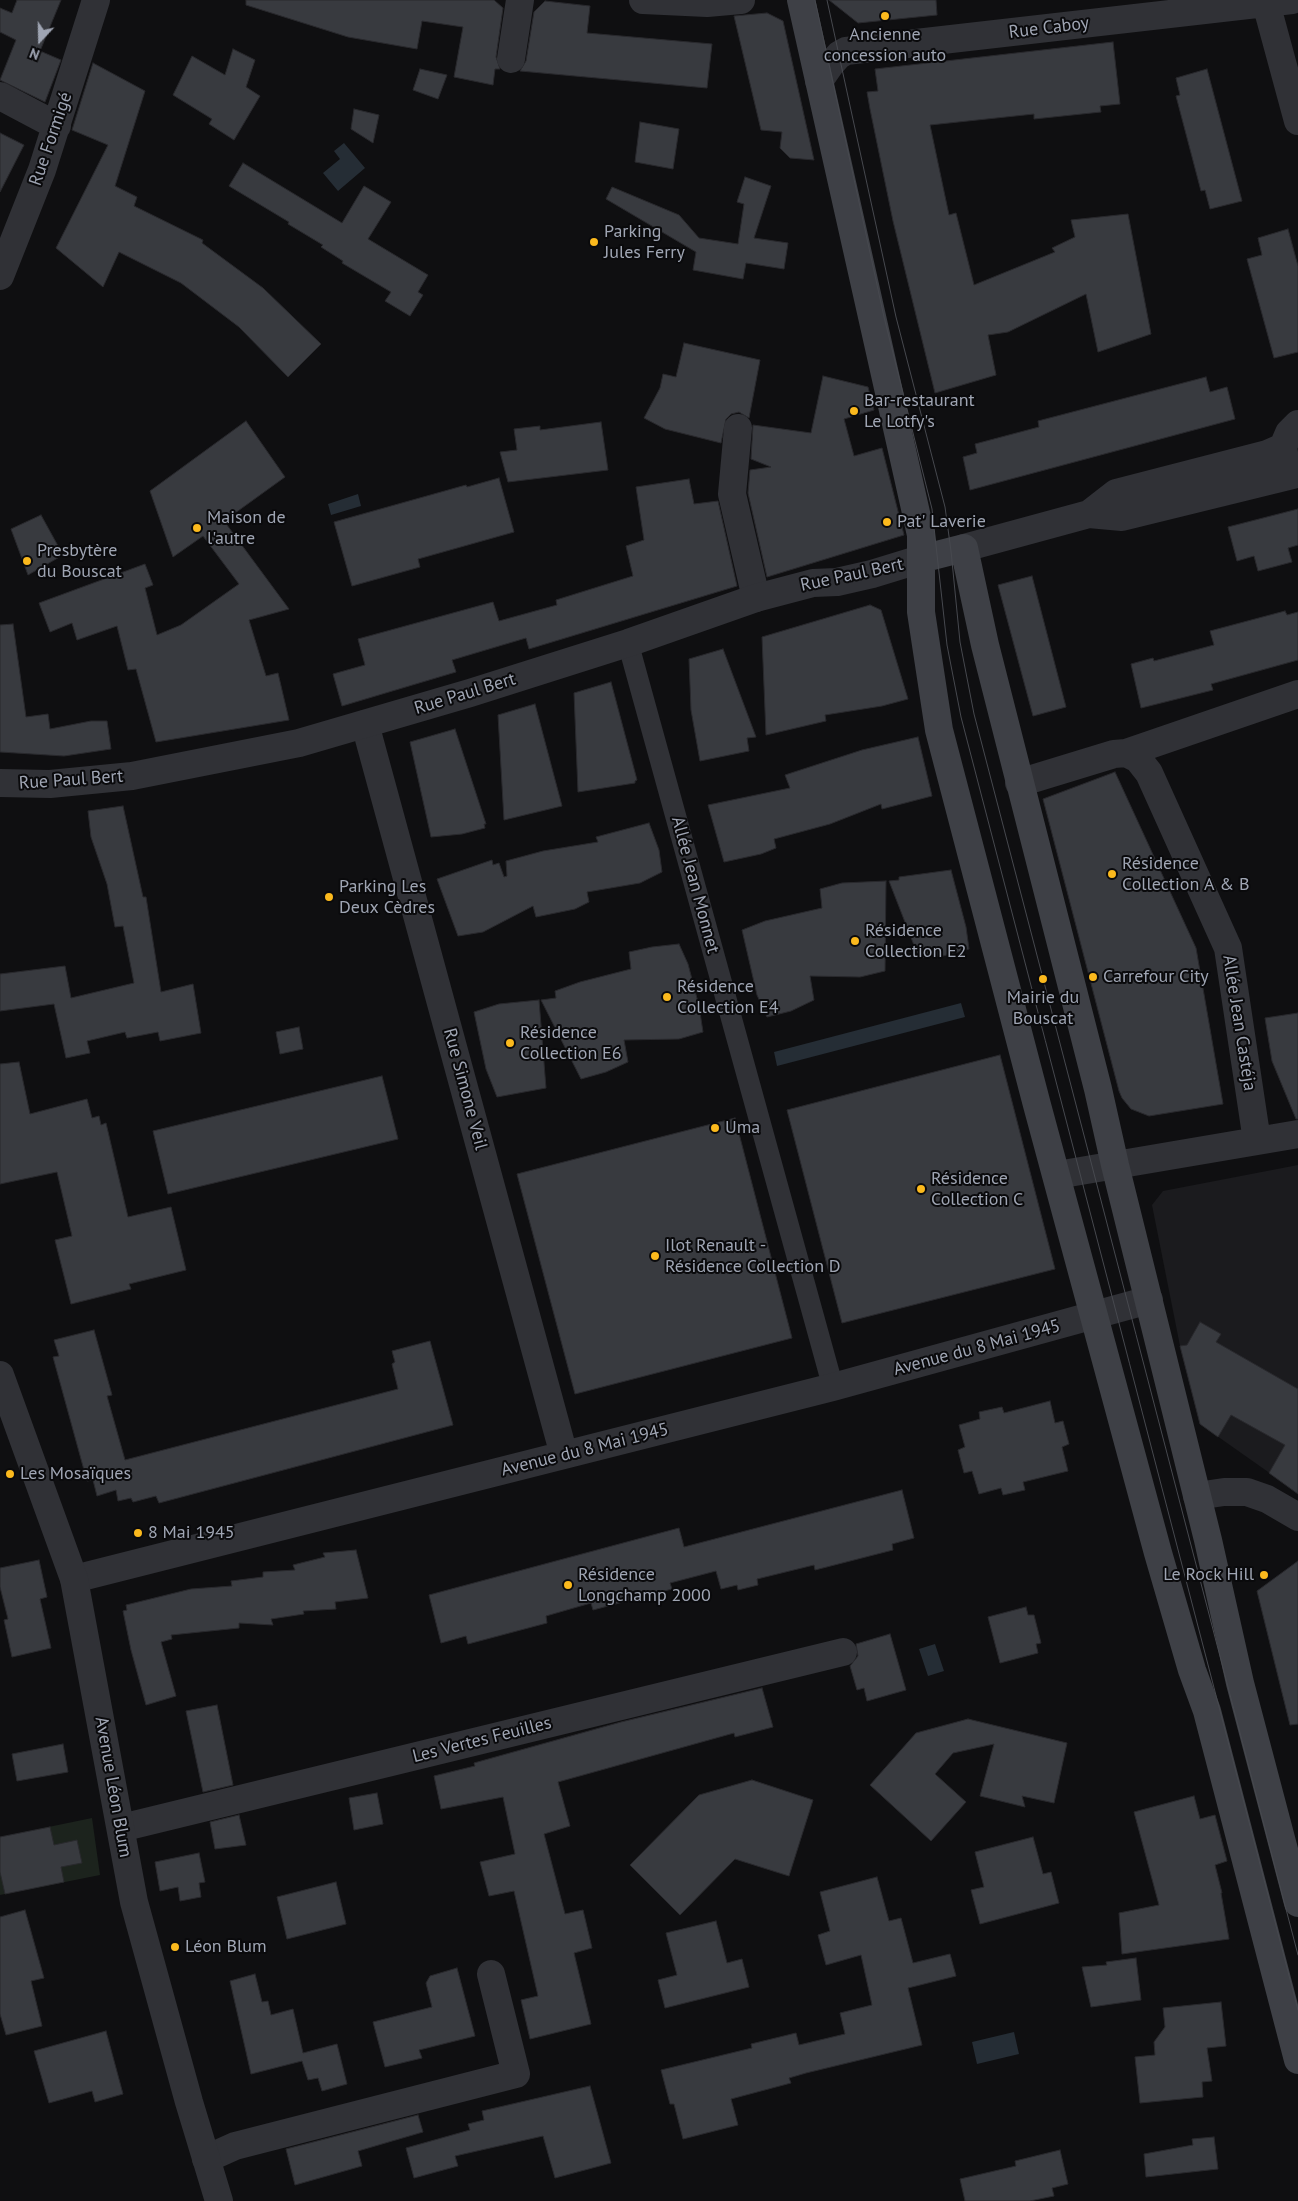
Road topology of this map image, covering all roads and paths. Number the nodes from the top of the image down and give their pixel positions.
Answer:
1 (96, 0) edge
2 (520, 0) edge
3 (643, 0) edge
4 (741, 0) edge
5 (801, 0) edge
6 (1279, 1) edge
7 (510, 59) dead end
8 (819, 81) junction
9 (0, 96) edge
10 (1298, 121) edge
11 (57, 126) junction
12 (0, 276) edge
13 (1298, 424) edge
14 (738, 428) dead end
15 (1283, 447) junction
16 (1296, 476) edge
17 (1090, 514) junction
18 (964, 548) junction
19 (921, 559) junction
20 (756, 598) junction
21 (628, 643) junction
22 (1298, 694) edge
23 (366, 724) junction
24 (1126, 753) junction
25 (0, 783) edge
26 (1019, 783) junction
27 (1298, 1134) edge
28 (1257, 1140) junction
29 (1115, 1165) junction
30 (1057, 1174) junction
31 (1149, 1300) junction
32 (1094, 1315) junction
33 (0, 1375) edge
34 (833, 1387) junction
35 (564, 1455) junction
36 (1197, 1496) junction
37 (1298, 1517) edge
38 (74, 1579) junction
39 (843, 1652) dead end
40 (121, 1828) junction
41 (1298, 1903) edge
42 (491, 1974) dead end
43 (1298, 2060) edge
44 (206, 2159) junction
45 (218, 2201) edge

1 - 11 street, Rue Formigé
2 - 7 street
3 - 4 street
5 - 8 main road
6 - 8 street, Rue Caboy
6 - 10 street
8 - 19 main road
9 - 11 street
11 - 12 street, Rue Formigé
13 - 15 street
14 - 20 street
15 - 16 street
15 - 17 street
16 - 17 street
17 - 18 street
18 - 19 main road
18 - 26 main road
19 - 20 street, Rue Paul Bert
19 - 30 main road
20 - 21 street, Rue Paul Bert
21 - 23 street, Rue Paul Bert
21 - 34 street, Allée Jean Monnet
22 - 24 street
23 - 25 street, Rue Paul Bert
23 - 35 street, Rue Simone Veil
24 - 26 street
24 - 28 street, Allée Jean Castéja
26 - 29 main road
27 - 28 street
28 - 29 street
29 - 30 street
29 - 31 main road
30 - 32 main road
31 - 32 street, Avenue du 8 Mai 1945
31 - 36 main road
32 - 34 street, Avenue du 8 Mai 1945
32 - 43 main road
33 - 38 street, Avenue Léon Blum
34 - 35 street, Avenue du 8 Mai 1945
35 - 38 street, Avenue du 8 Mai 1945
36 - 37 street
36 - 41 main road
38 - 40 street, Avenue Léon Blum
39 - 40 street, Les Vertes Feuilles
40 - 44 street, Avenue Léon Blum
42 - 44 street
44 - 45 street, Avenue Léon Blum

